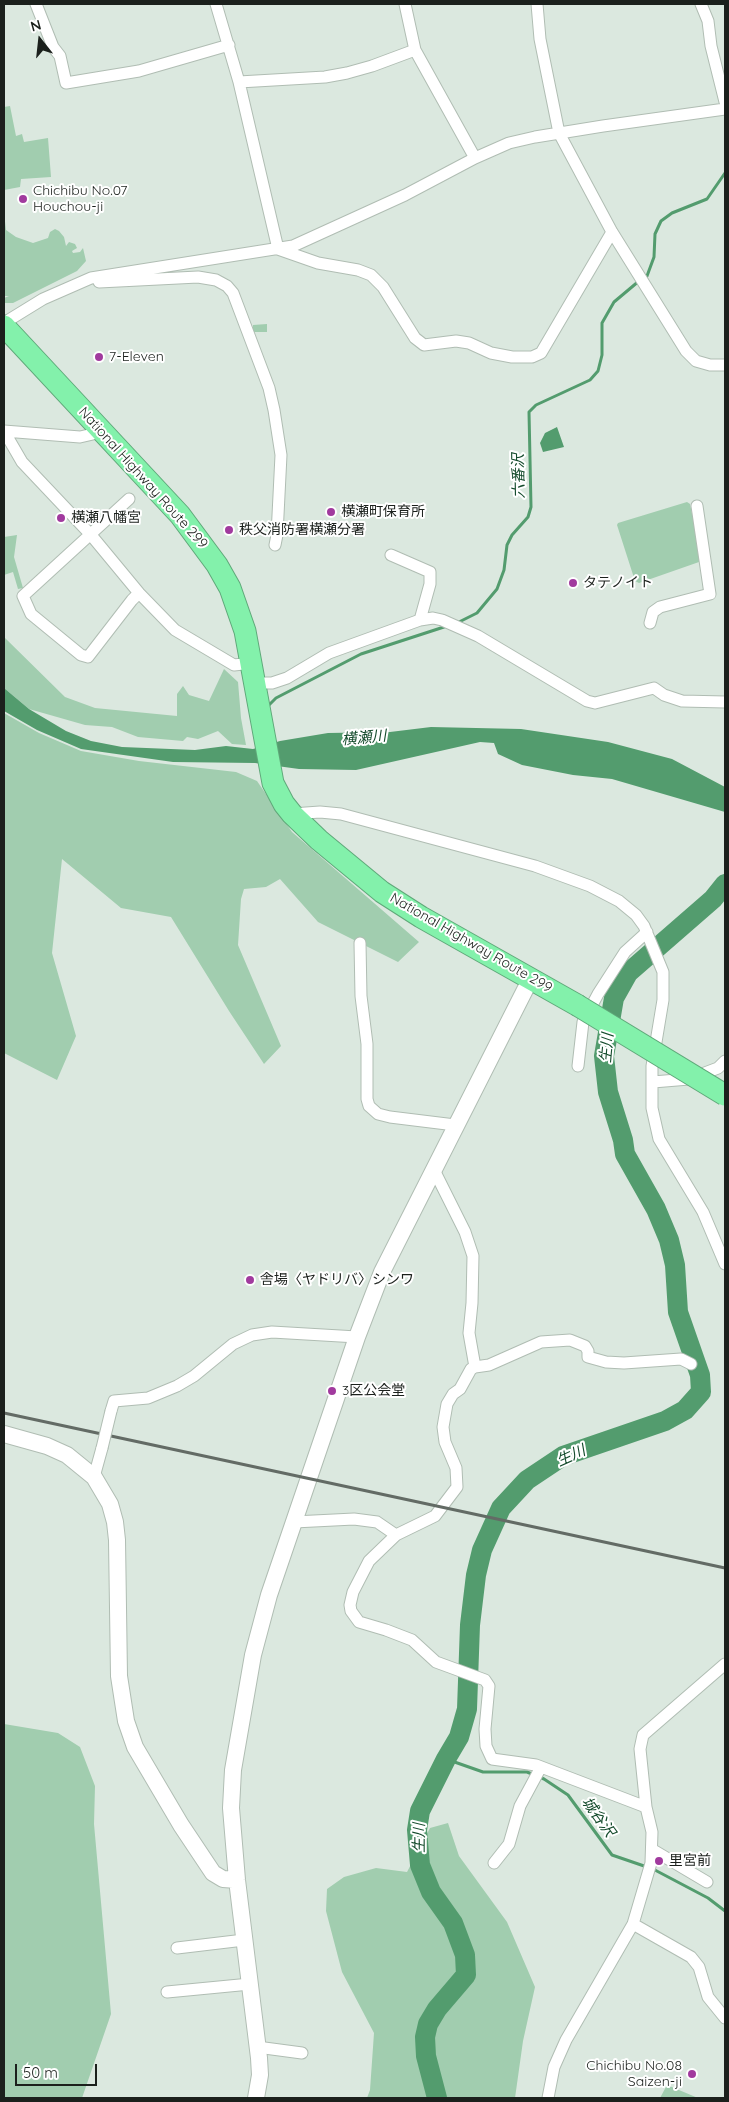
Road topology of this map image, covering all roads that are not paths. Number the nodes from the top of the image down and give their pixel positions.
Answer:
1 (36, 4) edge
2 (216, 4) edge
3 (405, 4) edge
4 (537, 4) edge
5 (701, 4) edge
6 (229, 45) junction
7 (415, 50) junction
8 (239, 82) junction
9 (725, 102) edge
10 (725, 109) edge
11 (559, 133) junction
12 (475, 158) junction
13 (612, 232) junction
14 (278, 250) junction
15 (91, 278) junction
16 (4, 324) edge
17 (725, 365) edge
18 (100, 429) junction
19 (4, 431) edge
20 (129, 499) dead end
21 (698, 506) dead end
22 (91, 535) junction
23 (274, 545) dead end
24 (391, 555) dead end
25 (139, 593) junction
26 (420, 620) junction
27 (650, 623) dead end
28 (252, 663) junction
29 (257, 690) junction
30 (725, 702) edge
31 (292, 814) junction
32 (649, 937) junction
33 (360, 943) dead end
34 (531, 978) junction
35 (725, 1061) edge
36 (578, 1066) dead end
37 (653, 1082) junction
38 (725, 1096) edge
39 (456, 1125) junction
40 (434, 1170) junction
41 (725, 1264) edge
42 (357, 1337) junction
43 (691, 1364) dead end
44 (475, 1367) junction
45 (4, 1434) edge
46 (94, 1477) junction
47 (294, 1522) junction
48 (396, 1535) junction
49 (725, 1664) edge
50 (540, 1768) junction
51 (646, 1807) junction
52 (653, 1850) junction
53 (494, 1863) dead end
54 (237, 1880) junction
55 (707, 1882) dead end
56 (633, 1924) junction
57 (244, 1940) junction
58 (177, 1948) dead end
59 (250, 1984) junction
60 (167, 1992) dead end
61 (725, 2018) edge
62 (257, 2047) junction
63 (302, 2053) dead end
64 (256, 2098) edge
65 (548, 2098) edge

1 - 6 street
2 - 6 street
3 - 7 street
4 - 11 street
5 - 9 street
6 - 8 street
7 - 8 street
7 - 12 street
8 - 14 street
10 - 11 street
11 - 12 street
11 - 13 street
12 - 14 street
13 - 14 street
13 - 17 street
14 - 15 street
15 - 16 street
15 - 23 street
16 - 18 highway, National Highway Route 299
18 - 19 street
18 - 28 highway, National Highway Route 299
19 - 22 street
20 - 22 street
21 - 27 street
22 - 25 street
22 - 25 street
24 - 26 street
25 - 28 street
26 - 29 street
26 - 30 street
28 - 29 highway, National Highway Route 299
29 - 31 highway, National Highway Route 299
31 - 32 street
31 - 34 highway, National Highway Route 299
32 - 36 street
32 - 37 street
33 - 39 street
34 - 38 highway, National Highway Route 299, bridge
34 - 39 street
35 - 37 street
37 - 41 street
39 - 40 street
40 - 42 street
40 - 44 street
42 - 46 street, bridge
42 - 47 street
43 - 44 street
44 - 48 street
45 - 46 street
46 - 54 street
47 - 48 street
47 - 54 street
48 - 50 street
49 - 51 street
50 - 51 street
50 - 53 street
51 - 52 street
52 - 55 street
52 - 56 street
54 - 57 street
56 - 61 street
56 - 65 street
57 - 58 street
57 - 59 street
59 - 60 street
59 - 62 street
62 - 63 street
62 - 64 street

